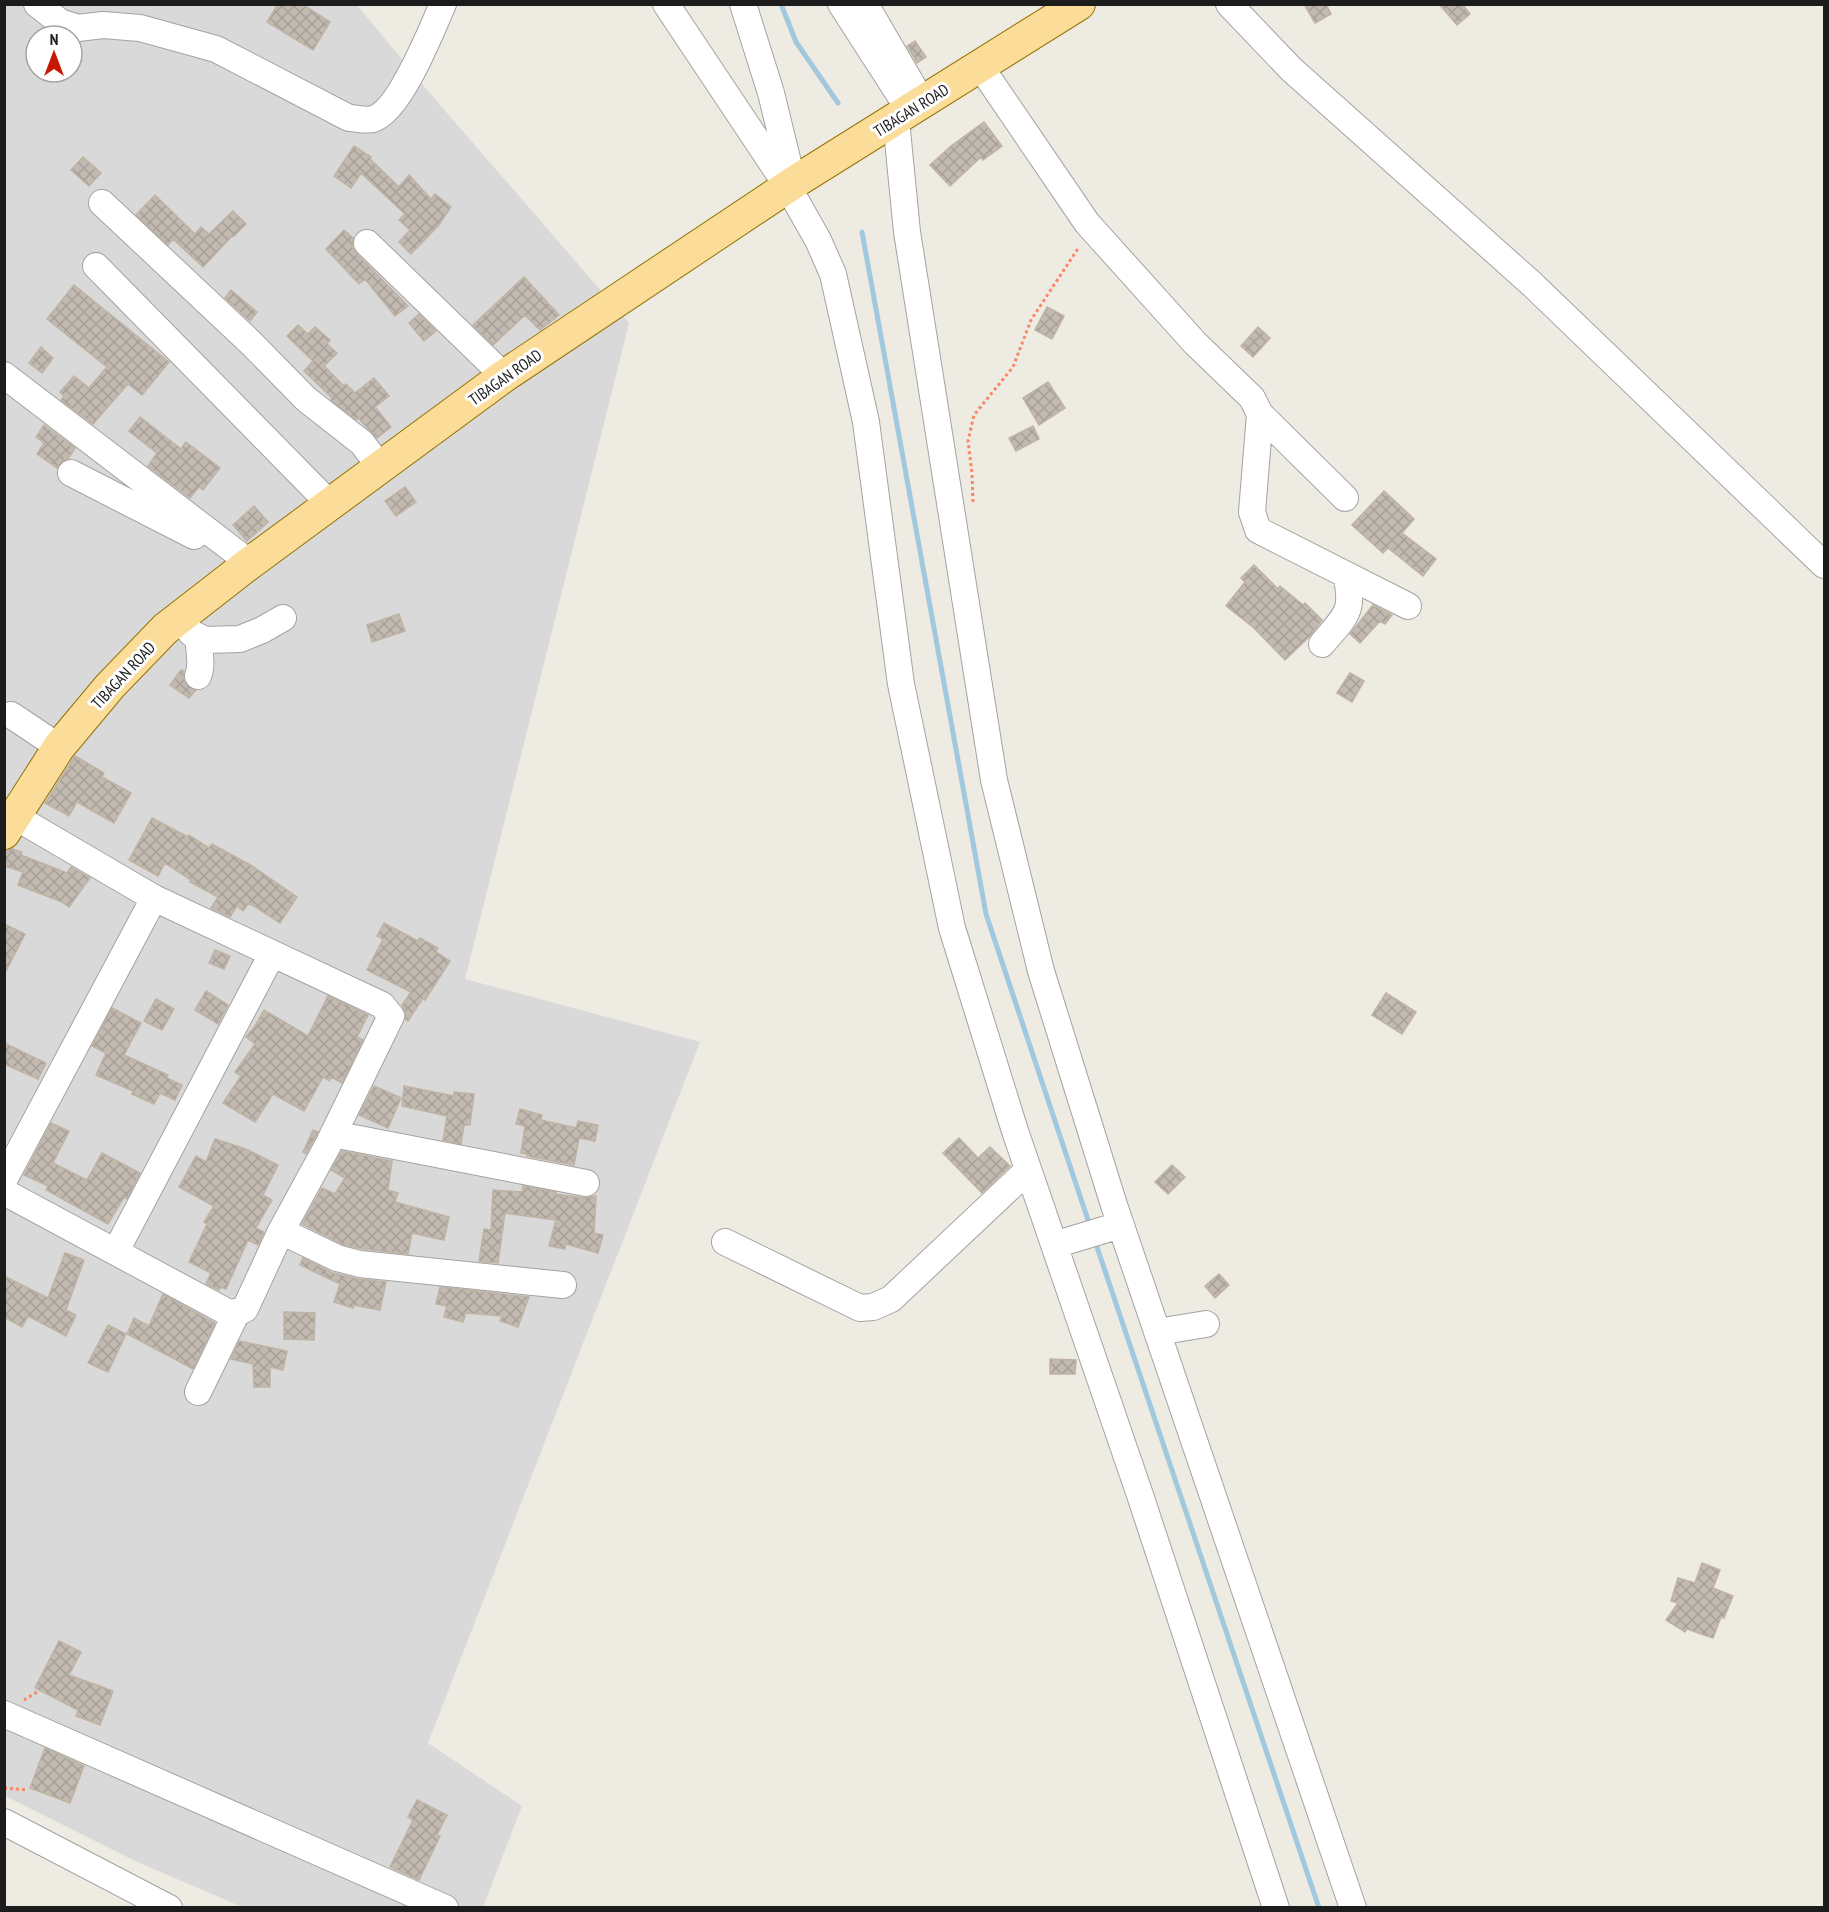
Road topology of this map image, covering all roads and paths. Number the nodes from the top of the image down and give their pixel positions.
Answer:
1 (37, 4) edge
2 (443, 4) edge
3 (666, 4) edge
4 (743, 4) edge
5 (841, 4) edge
6 (865, 4) edge
7 (1079, 4) edge
8 (1229, 4) edge
9 (980, 66) junction
10 (910, 112) junction
11 (790, 185) junction
12 (102, 203) dead end
13 (1087, 223) junction
14 (367, 243) dead end
15 (96, 266) dead end
16 (4, 375) edge
17 (504, 376) junction
18 (1260, 414) junction
19 (380, 467) junction
20 (70, 473) dead end
21 (1345, 498) dead end
22 (330, 504) junction
23 (956, 538) junction
24 (1824, 565) edge
25 (245, 567) junction
26 (1346, 575) junction
27 (1408, 606) dead end
28 (283, 618) dead end
29 (190, 627) junction
30 (1322, 644) dead end
31 (198, 676) dead end
32 (11, 715) dead end
33 (59, 747) junction
34 (9, 825) edge
35 (154, 898) junction
36 (272, 954) junction
37 (333, 1134) junction
38 (1028, 1170) junction
39 (586, 1183) dead end
40 (5, 1191) edge
41 (1114, 1227) junction
42 (281, 1231) junction
43 (725, 1242) dead end
44 (1060, 1244) junction
45 (116, 1251) junction
46 (563, 1286) dead end
47 (237, 1312) junction
48 (1206, 1324) dead end
49 (1157, 1332) junction
50 (198, 1392) dead end
51 (4, 1714) edge
52 (4, 1788) edge
53 (27, 1790) dead end
54 (4, 1822) edge
55 (169, 1908) edge
56 (445, 1908) edge
57 (1276, 1908) edge
58 (1353, 1908) edge

1 - 2 street
3 - 11 street
4 - 11 street
5 - 10 street
6 - 10 street
7 - 9 main road, TIBAGAN ROAD
8 - 24 street
9 - 10 main road, TIBAGAN ROAD
9 - 13 street
10 - 11 main road, TIBAGAN ROAD
10 - 23 street
11 - 17 main road, TIBAGAN ROAD
11 - 38 street
12 - 19 street
13 - 18 street
13 - 23 path
14 - 17 street
15 - 22 street
16 - 25 street
17 - 19 main road, TIBAGAN ROAD
18 - 21 street
18 - 26 street
19 - 22 main road, TIBAGAN ROAD
20 - 25 street
22 - 25 main road, TIBAGAN ROAD
23 - 41 street
25 - 29 main road, TIBAGAN ROAD
26 - 27 street
26 - 30 street
28 - 29 street
29 - 31 street
29 - 33 main road, TIBAGAN ROAD
32 - 33 street
33 - 34 main road, TIBAGAN ROAD
34 - 35 street
35 - 36 street
35 - 40 street
36 - 37 street
36 - 45 street
37 - 39 street
37 - 42 street
38 - 43 street
38 - 44 street
40 - 45 street
41 - 44 street
41 - 49 street
42 - 46 street
42 - 47 street
44 - 57 street
45 - 47 street
47 - 50 street
48 - 49 street
49 - 58 street
51 - 56 street
52 - 53 path
54 - 55 street

